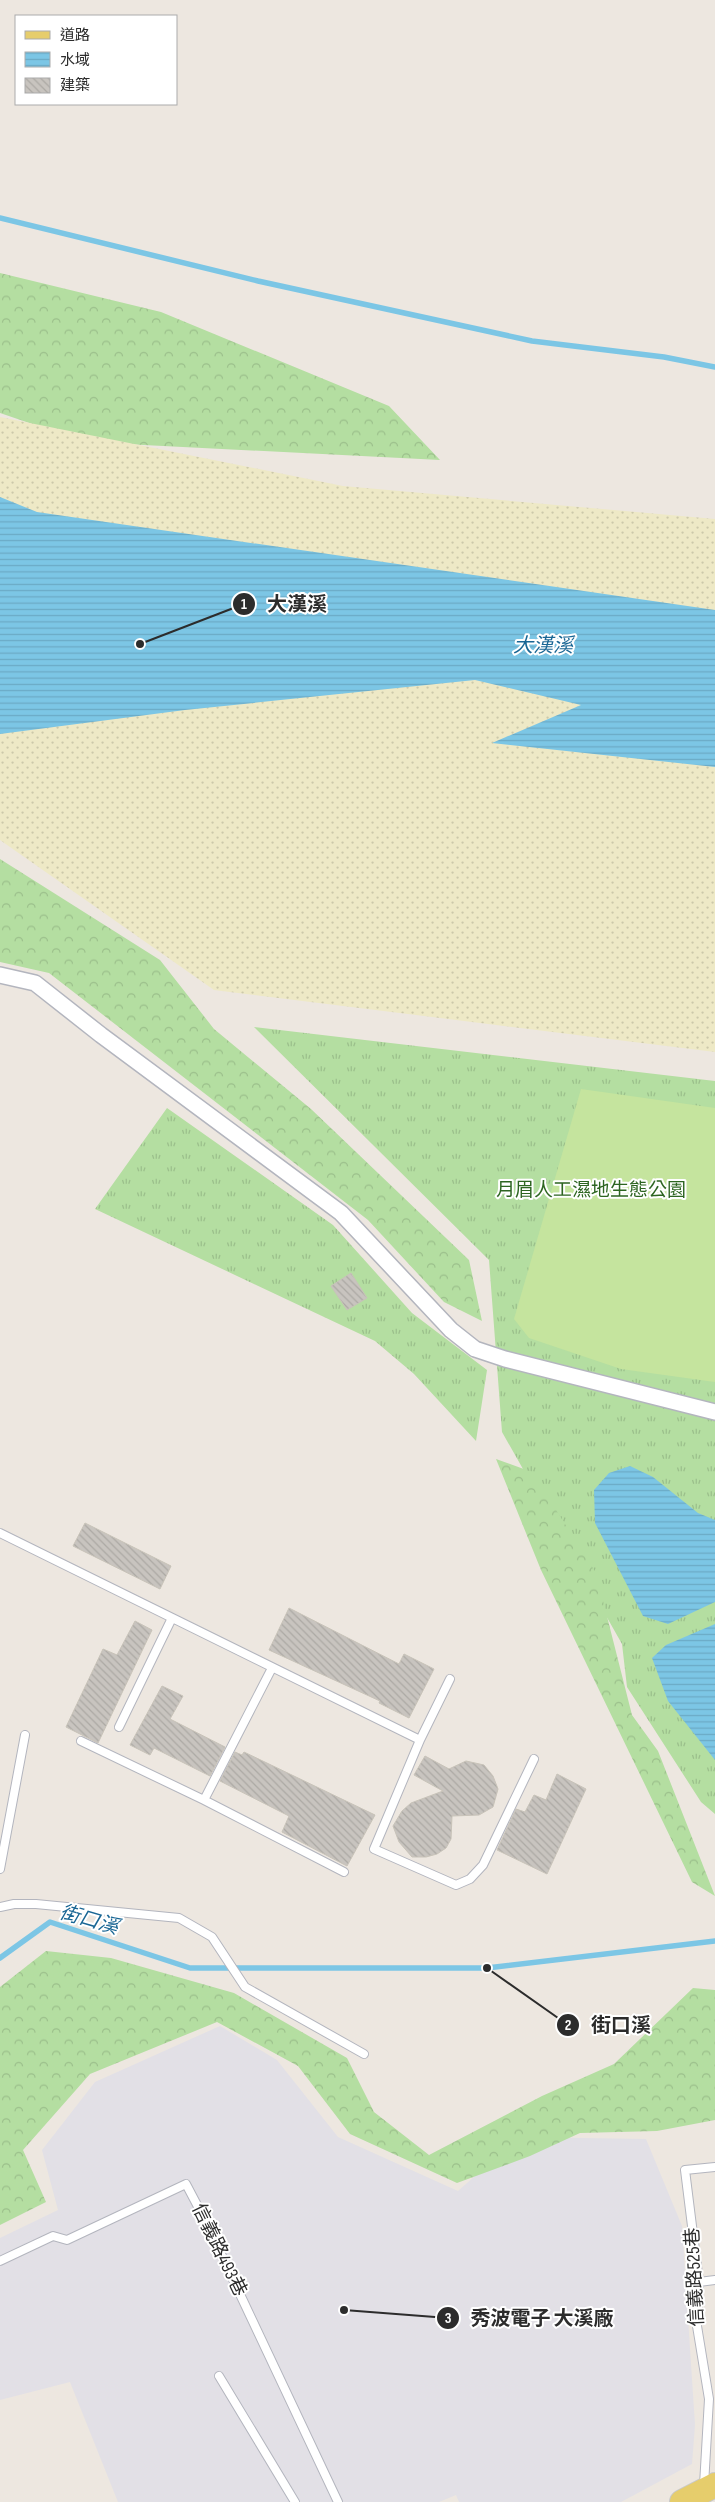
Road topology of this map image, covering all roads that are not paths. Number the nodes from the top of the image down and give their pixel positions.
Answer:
1 (0, 975) edge
2 (715, 1412) edge
3 (0, 1533) edge
4 (172, 1618) junction
5 (272, 1668) junction
6 (450, 1679) dead end
7 (119, 1727) dead end
8 (25, 1736) dead end
9 (420, 1740) junction
10 (81, 1741) dead end
11 (534, 1759) dead end
12 (204, 1800) junction
13 (0, 1869) edge
14 (344, 1872) dead end
15 (0, 1907) edge
16 (364, 2054) dead end
17 (715, 2167) edge
18 (0, 2261) edge
19 (715, 2280) edge
20 (699, 2282) junction
21 (218, 2376) dead end
22 (708, 2492) edge
23 (295, 2502) edge
24 (338, 2502) edge
25 (682, 2502) edge

1 - 2 street
3 - 4 lane
4 - 5 lane
4 - 7 lane
5 - 9 lane
5 - 12 lane
6 - 9 lane
8 - 13 lane
9 - 11 lane
10 - 12 lane
12 - 14 lane
15 - 16 lane
17 - 20 lane, 信義路525巷
18 - 24 lane, 信義路493巷
19 - 20 lane
20 - 22 lane, 信義路525巷
21 - 23 lane
22 - 25 main road

